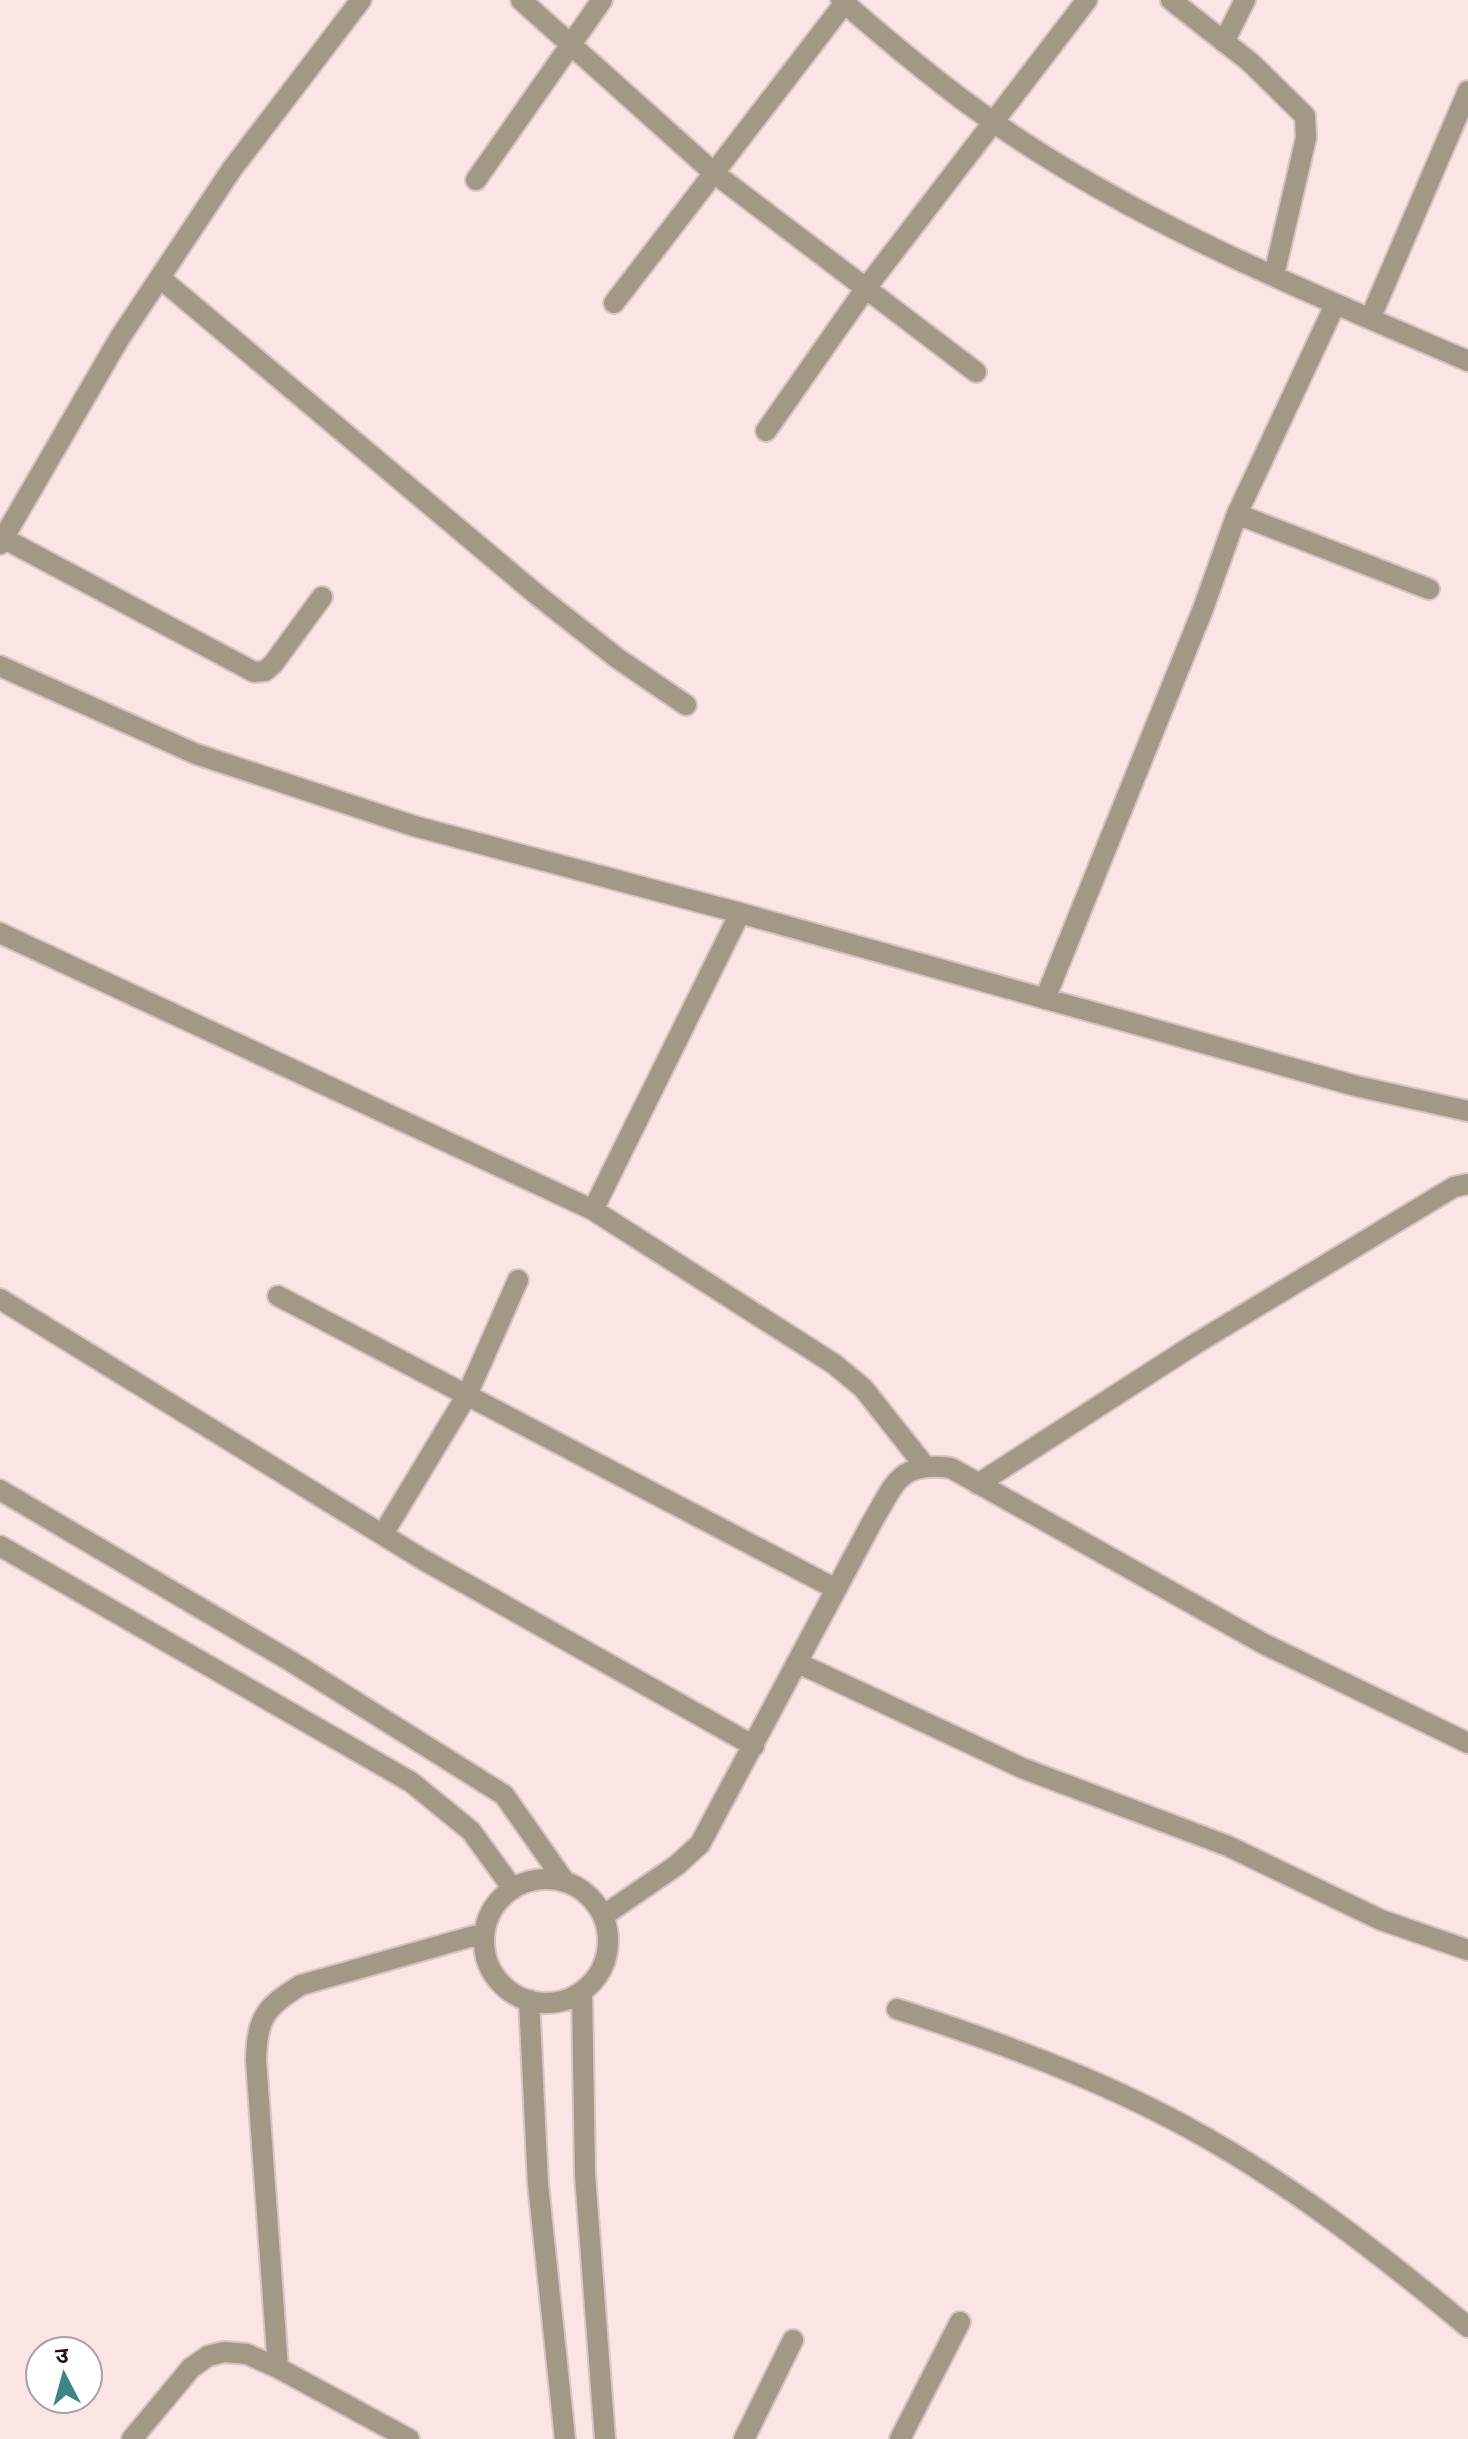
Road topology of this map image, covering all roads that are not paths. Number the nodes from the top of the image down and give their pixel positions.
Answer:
1 (361, 0) edge
2 (521, 0) edge
3 (602, 0) edge
4 (1087, 0) edge
5 (1171, 0) edge
6 (1245, 0) edge
7 (844, 1) edge
8 (1224, 42) junction
9 (570, 44) junction
10 (1468, 91) edge
11 (992, 122) junction
12 (714, 173) junction
13 (476, 180) dead end
14 (1274, 275) junction
15 (160, 278) junction
16 (866, 288) junction
17 (614, 303) dead end
18 (1335, 305) junction
19 (1370, 319) junction
20 (1468, 361) edge
21 (976, 372) dead end
22 (766, 431) dead end
23 (1237, 514) junction
24 (1, 541) edge
25 (1429, 589) dead end
26 (322, 597) dead end
27 (0, 666) edge
28 (686, 705) dead end
29 (740, 913) junction
30 (0, 933) edge
31 (1045, 999) junction
32 (1468, 1111) edge
33 (1468, 1184) edge
34 (593, 1210) junction
35 (518, 1280) dead end
36 (278, 1296) dead end
37 (0, 1299) edge
38 (467, 1395) junction
39 (924, 1465) junction
40 (978, 1484) junction
41 (0, 1490) edge
42 (383, 1534) junction
43 (0, 1546) edge
44 (836, 1589) junction
45 (798, 1663) junction
46 (1468, 1743) edge
47 (754, 1746) junction
48 (565, 1882) junction
49 (513, 1889) junction
50 (603, 1916) junction
51 (484, 1933) junction
52 (1468, 1950) edge
53 (582, 1992) junction
54 (529, 2000) junction
55 (897, 2009) dead end
56 (960, 2322) dead end
57 (1468, 2327) edge
58 (793, 2340) dead end
59 (278, 2368) junction
60 (132, 2439) edge
61 (409, 2439) edge
62 (565, 2439) edge
63 (605, 2439) edge
64 (744, 2439) edge
65 (900, 2439) edge

1 - 15 street
2 - 9 street
3 - 9 street
4 - 11 street
5 - 8 street
6 - 8 street
7 - 11 street
7 - 12 street
8 - 14 street
9 - 12 street
9 - 13 street
10 - 19 street
11 - 14 street
11 - 16 street
12 - 16 street
12 - 17 street
14 - 18 street
15 - 24 street
15 - 28 street
16 - 21 street
16 - 22 street
18 - 19 street
18 - 23 street
19 - 20 street
23 - 25 street
23 - 31 street
24 - 26 street
27 - 29 street
29 - 31 street
29 - 34 street
30 - 34 street
31 - 32 street
33 - 40 street
34 - 39 street
35 - 38 street
36 - 38 street
37 - 42 street
38 - 42 street
38 - 44 street
39 - 40 street
39 - 44 street
40 - 46 street
41 - 48 street
42 - 47 street
43 - 49 street
44 - 45 street
45 - 47 street
45 - 52 street
47 - 50 street
48 - 49 street
48 - 50 street
49 - 51 street
50 - 53 street
51 - 54 street
51 - 59 street
53 - 54 street
53 - 63 street
54 - 62 street
55 - 57 street
56 - 65 street
58 - 64 street
59 - 60 street
59 - 61 street

